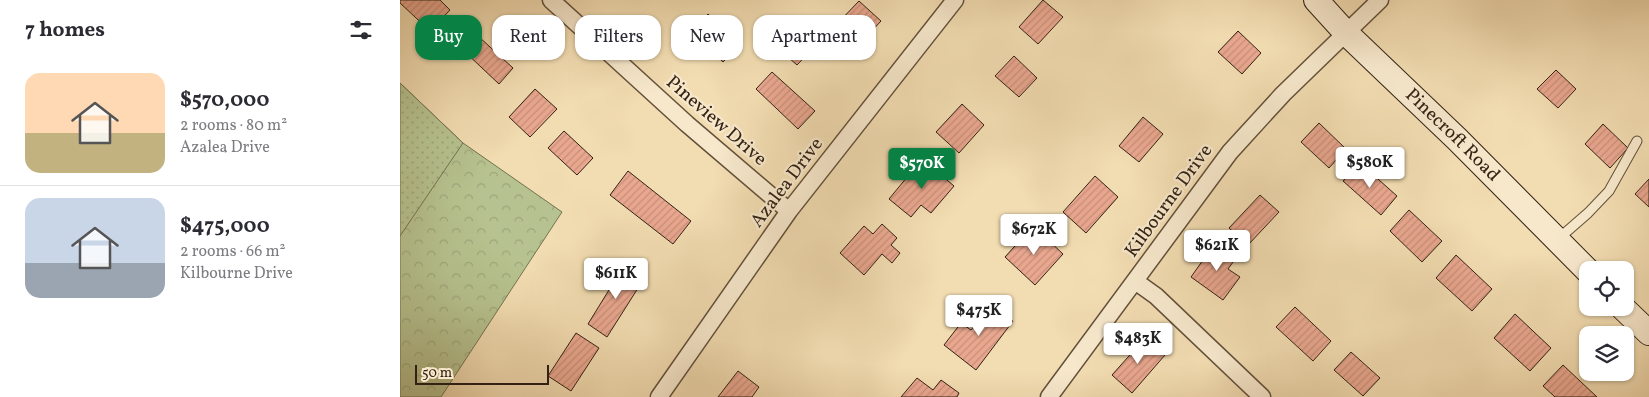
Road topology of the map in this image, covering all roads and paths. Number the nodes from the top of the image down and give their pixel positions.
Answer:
1 (551, 0) edge
2 (955, 0) edge
3 (1316, 0) edge
4 (1380, 0) edge
5 (1346, 33) junction
6 (1637, 141) dead end
7 (788, 211) junction
8 (1557, 240) junction
9 (1579, 262) edge
10 (1136, 281) junction
11 (1631, 316) edge
12 (1649, 334) edge
13 (659, 397) edge
14 (1049, 397) edge
15 (1262, 397) edge

1 - 7 street, Pineview Drive
2 - 7 street, Azalea Drive
3 - 5 street, Pinecroft Road
4 - 5 street, Kilbourne Drive
5 - 8 street, Pinecroft Road
5 - 10 street, Kilbourne Drive
6 - 8 lane
7 - 13 street, Azalea Drive
8 - 9 street, Pinecroft Road
10 - 14 street, Kilbourne Drive
10 - 15 street
11 - 12 street

